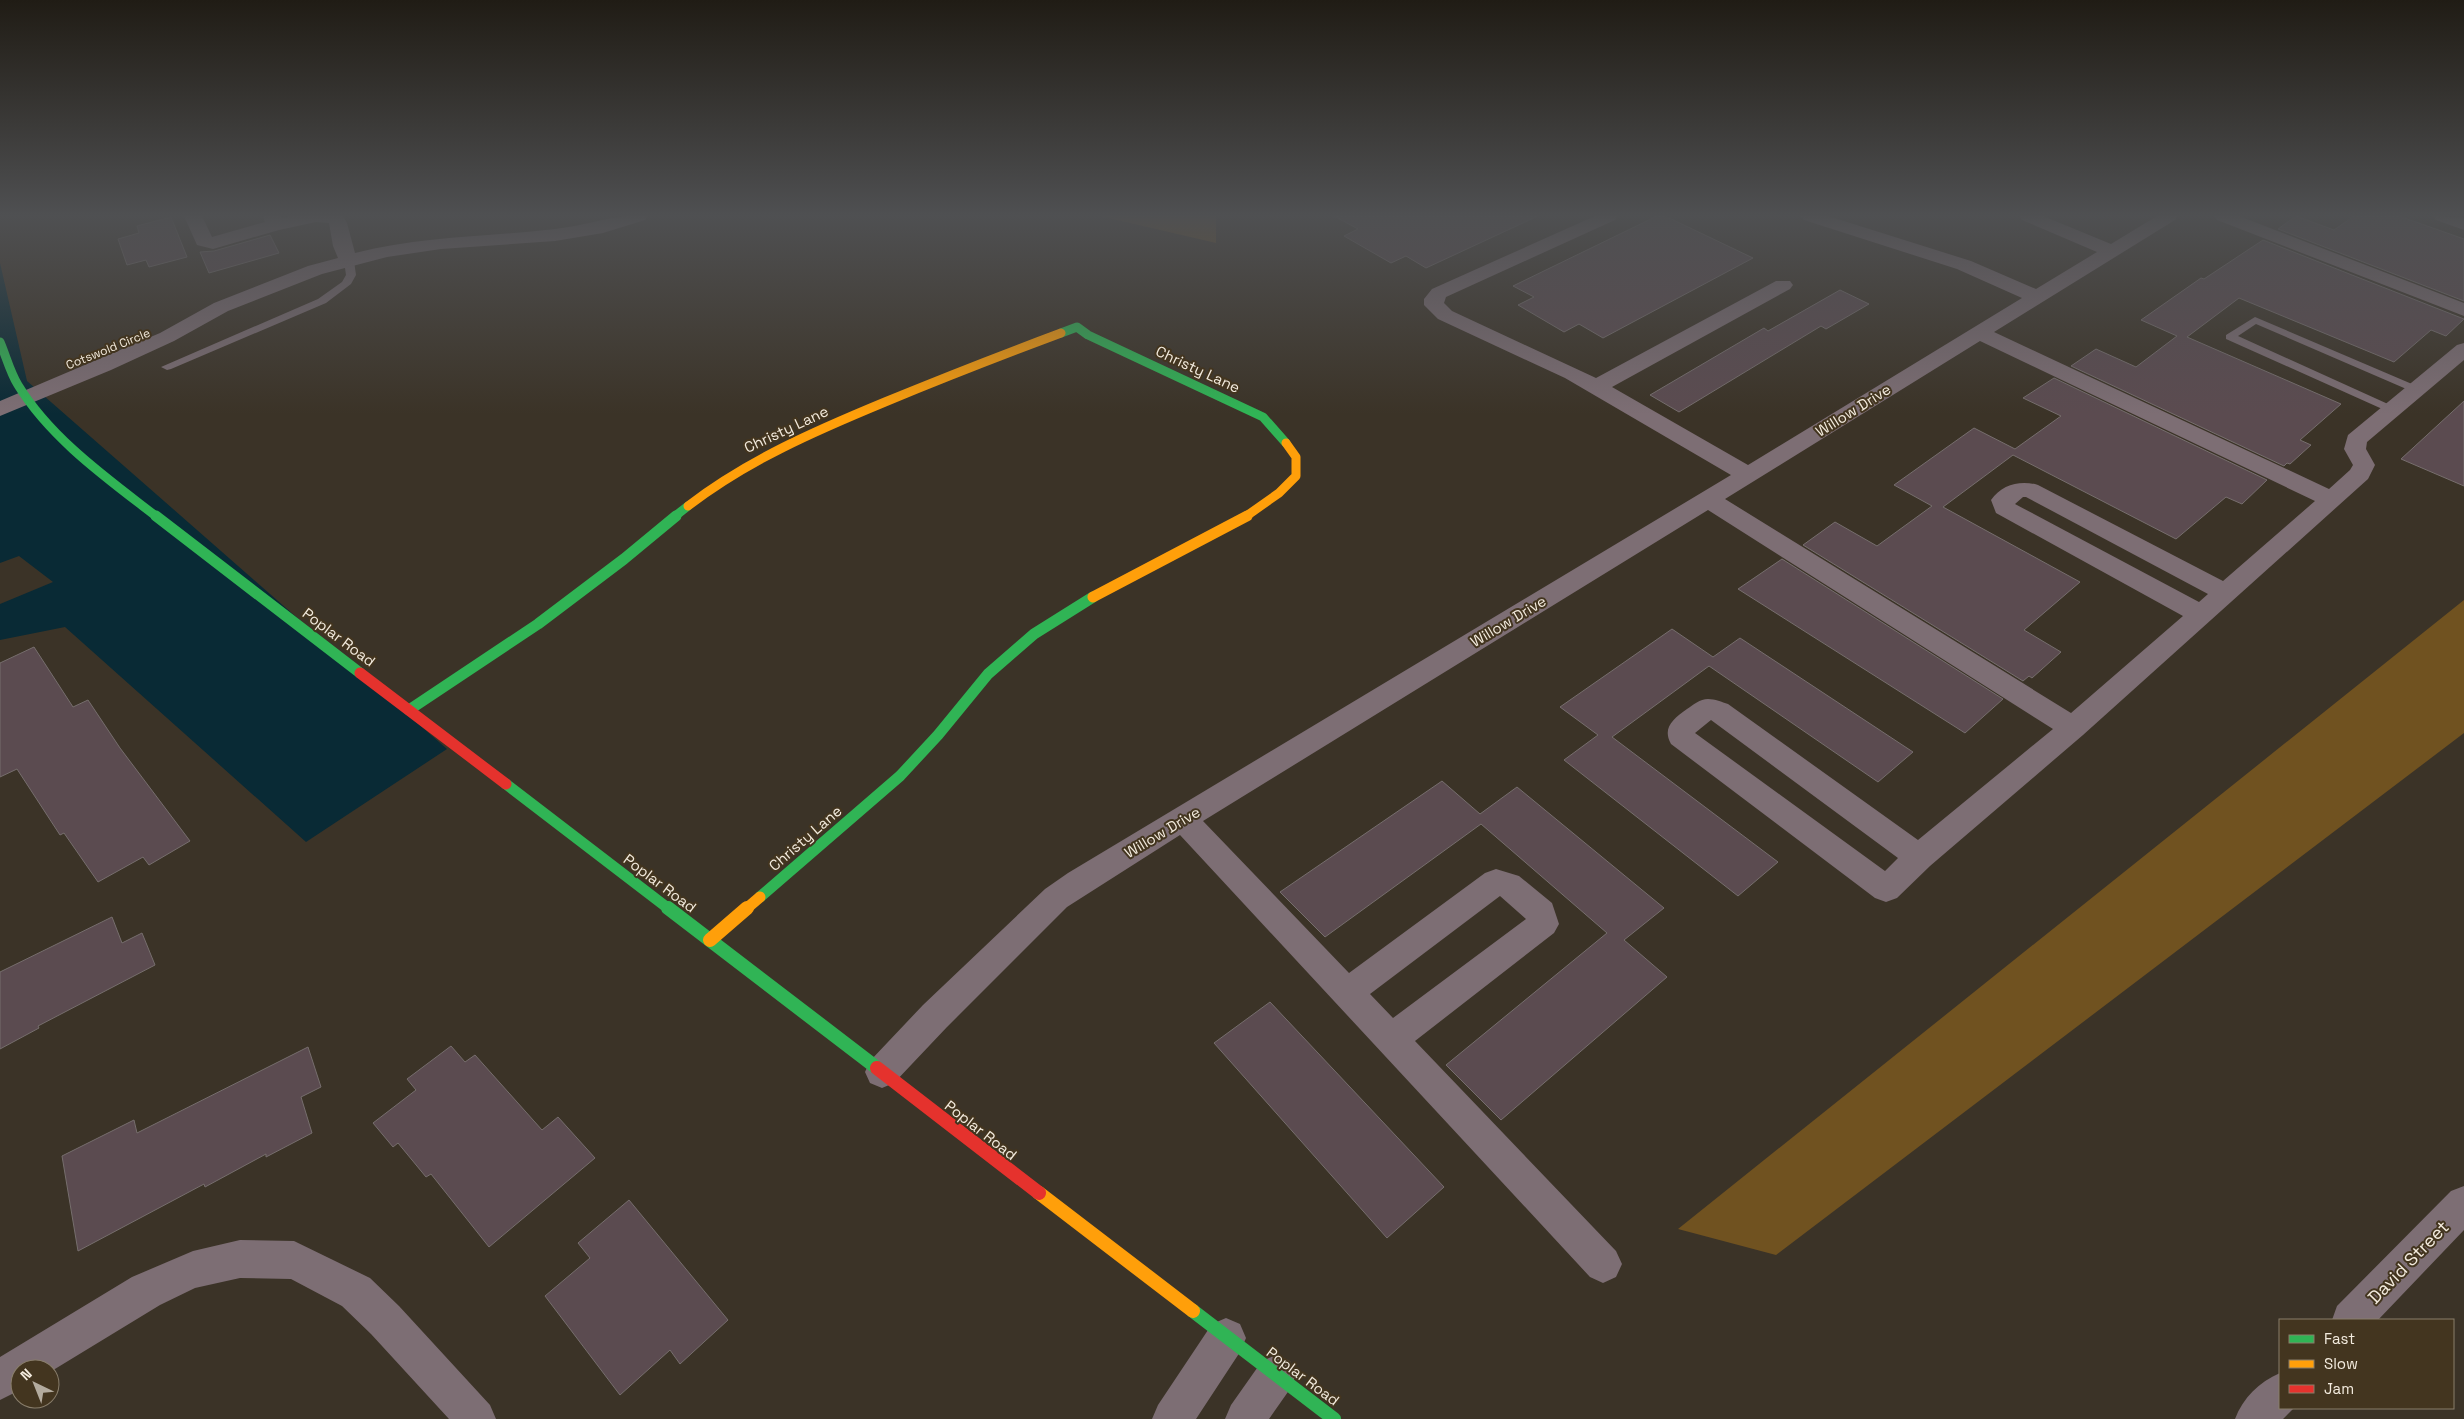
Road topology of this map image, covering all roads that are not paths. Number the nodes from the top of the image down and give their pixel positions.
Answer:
1 (283, 282) edge
2 (347, 282) edge
3 (1463, 282) edge
4 (2002, 282) edge
5 (2062, 282) edge
6 (2393, 282) edge
7 (1783, 285) dead end
8 (2036, 298) junction
9 (2464, 310) edge
10 (1979, 333) junction
11 (0, 342) edge
12 (2464, 350) edge
13 (167, 367) dead end
14 (1597, 386) junction
15 (2415, 389) junction
16 (15, 392) edge
17 (2393, 408) junction
18 (0, 409) edge
19 (1748, 475) junction
20 (1707, 499) junction
21 (2332, 500) junction
22 (2226, 593) junction
23 (2201, 615) junction
24 (409, 710) junction
25 (2073, 728) junction
26 (1183, 819) junction
27 (1919, 857) junction
28 (710, 940) junction
29 (1347, 993) junction
30 (1390, 1040) junction
31 (882, 1072) junction
32 (2464, 1204) edge
33 (1603, 1264) dead end
34 (2352, 1319) edge
35 (1226, 1338) junction
36 (1276, 1374) junction
37 (0, 1380) edge
38 (2279, 1394) edge
39 (476, 1419) edge
40 (1172, 1419) edge
41 (1245, 1419) edge
42 (1334, 1419) edge
43 (2255, 1419) edge

1 - 16 street, Cotswold Circle
2 - 13 lane
3 - 14 street
4 - 8 street
5 - 8 street, Willow Drive
6 - 9 street
7 - 14 street
8 - 10 street, Willow Drive
10 - 19 street, Willow Drive
10 - 21 street
11 - 16 street, Poplar Road
12 - 15 street
14 - 19 street
15 - 17 street
15 - 17 lane
16 - 18 street, Cotswold Circle
16 - 24 street, Poplar Road
17 - 21 street
19 - 20 street, Willow Drive
20 - 25 street
20 - 26 street, Willow Drive
21 - 22 street
22 - 23 street
22 - 23 street
23 - 25 street
24 - 28 street, Poplar Road
24 - 28 street, Christy Lane
25 - 27 street
26 - 29 street
26 - 31 street, Willow Drive
27 - 27 street
28 - 31 street, Poplar Road
29 - 30 street
29 - 30 street
30 - 33 street
31 - 35 street, Poplar Road
32 - 34 street, David Street
35 - 36 street, Poplar Road
35 - 40 street
36 - 41 street
36 - 42 street, Poplar Road
37 - 39 street
38 - 43 street

